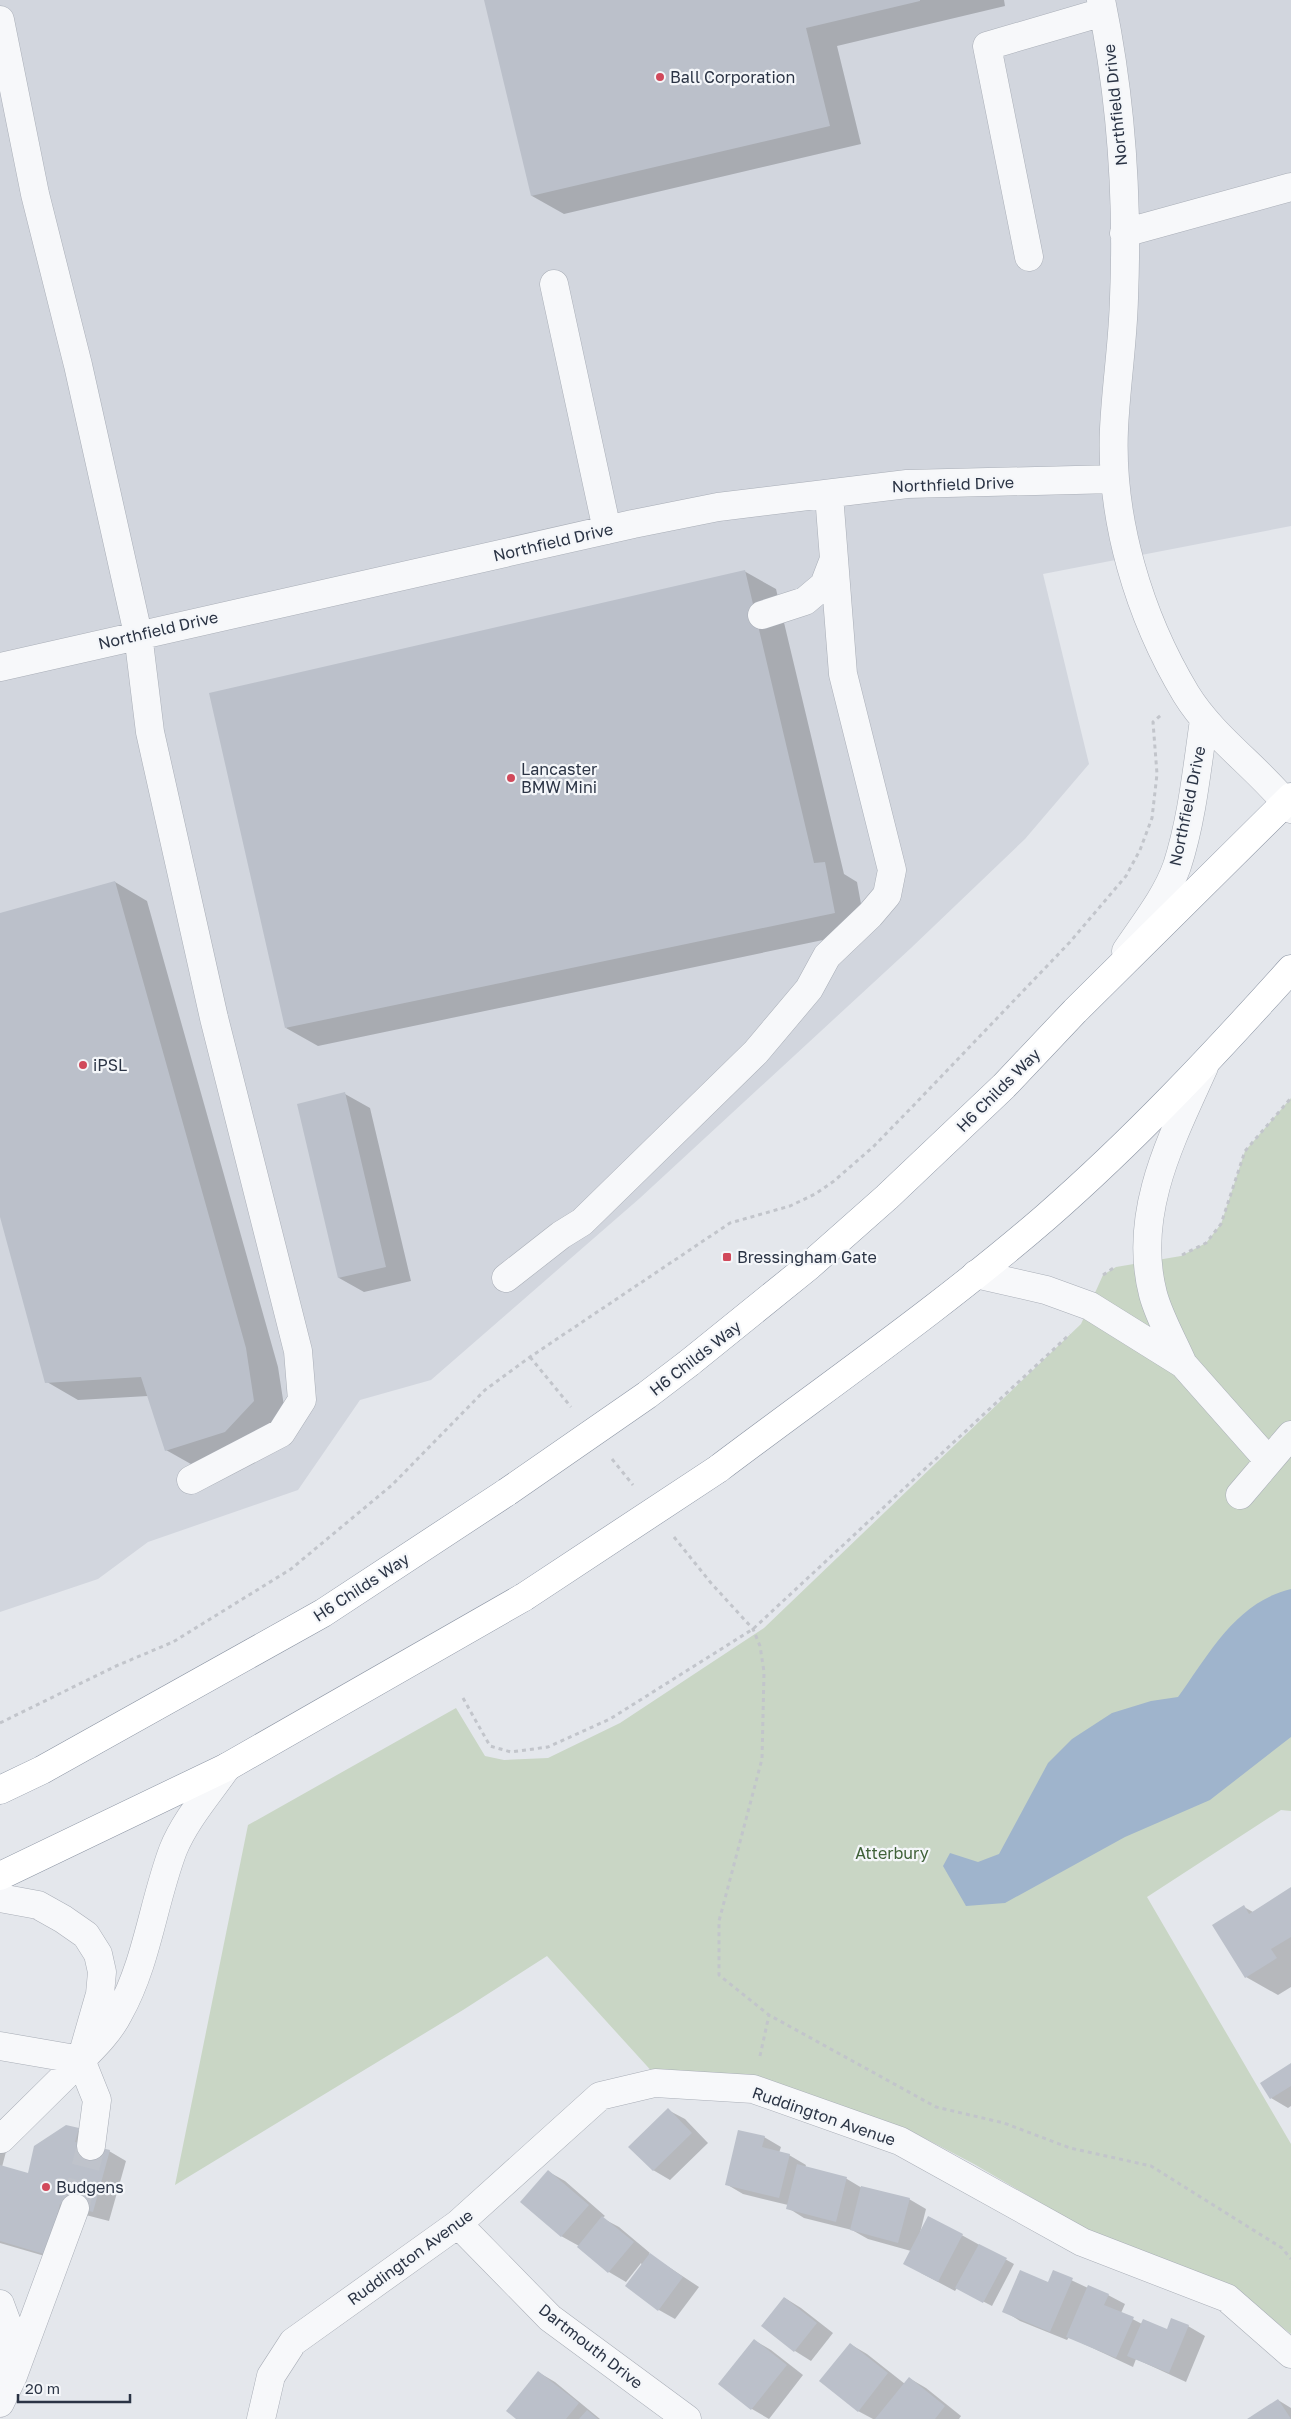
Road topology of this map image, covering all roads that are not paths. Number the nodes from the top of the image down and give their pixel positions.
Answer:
1 (1102, 6) edge
2 (0, 20) edge
3 (1291, 187) edge
4 (1124, 233) junction
5 (1028, 257) dead end
6 (554, 284) dead end
7 (1115, 479) junction
8 (829, 495) junction
9 (607, 530) junction
10 (834, 559) junction
11 (762, 614) dead end
12 (138, 634) junction
13 (0, 667) edge
14 (1204, 720) junction
15 (1289, 803) edge
16 (1291, 969) edge
17 (1075, 1011) junction
18 (1204, 1066) junction
19 (976, 1274) junction
20 (506, 1278) dead end
21 (1183, 1364) junction
22 (1291, 1435) edge
23 (1268, 1460) junction
24 (191, 1480) dead end
25 (1240, 1495) dead end
26 (226, 1767) junction
27 (0, 1790) edge
28 (0, 1876) edge
29 (0, 1898) edge
30 (0, 2046) edge
31 (81, 2060) junction
32 (1, 2138) edge
33 (92, 2146) tunnel mouth
34 (75, 2208) tunnel mouth
35 (458, 2224) junction
36 (0, 2304) edge
37 (1291, 2354) edge
38 (13, 2376) junction
39 (0, 2403) edge
40 (261, 2419) edge
41 (687, 2419) edge

1 - 4 street, Northfield Drive
1 - 5 street
2 - 12 street
3 - 4 street
4 - 7 street, Northfield Drive
6 - 9 street
7 - 8 street, Northfield Drive
7 - 14 street, Northfield Drive
8 - 9 street, Northfield Drive
8 - 10 street
9 - 12 street, Northfield Drive
10 - 11 street
10 - 20 street
12 - 13 street, Northfield Drive
12 - 24 street
14 - 15 street, Northfield Drive
14 - 17 street, Northfield Drive
15 - 17 highway, H6 Childs Way
16 - 18 highway
17 - 27 highway, H6 Childs Way, bridge
18 - 19 highway
18 - 21 street
19 - 21 street
19 - 26 highway, bridge
21 - 23 street
22 - 23 street
23 - 25 street
26 - 28 highway
26 - 31 street
29 - 31 street
30 - 31 street
31 - 32 street
31 - 33 street
34 - 38 street
35 - 37 street, Ruddington Avenue
35 - 40 street, Ruddington Avenue
35 - 41 street, Dartmouth Drive
36 - 38 street
38 - 39 street

